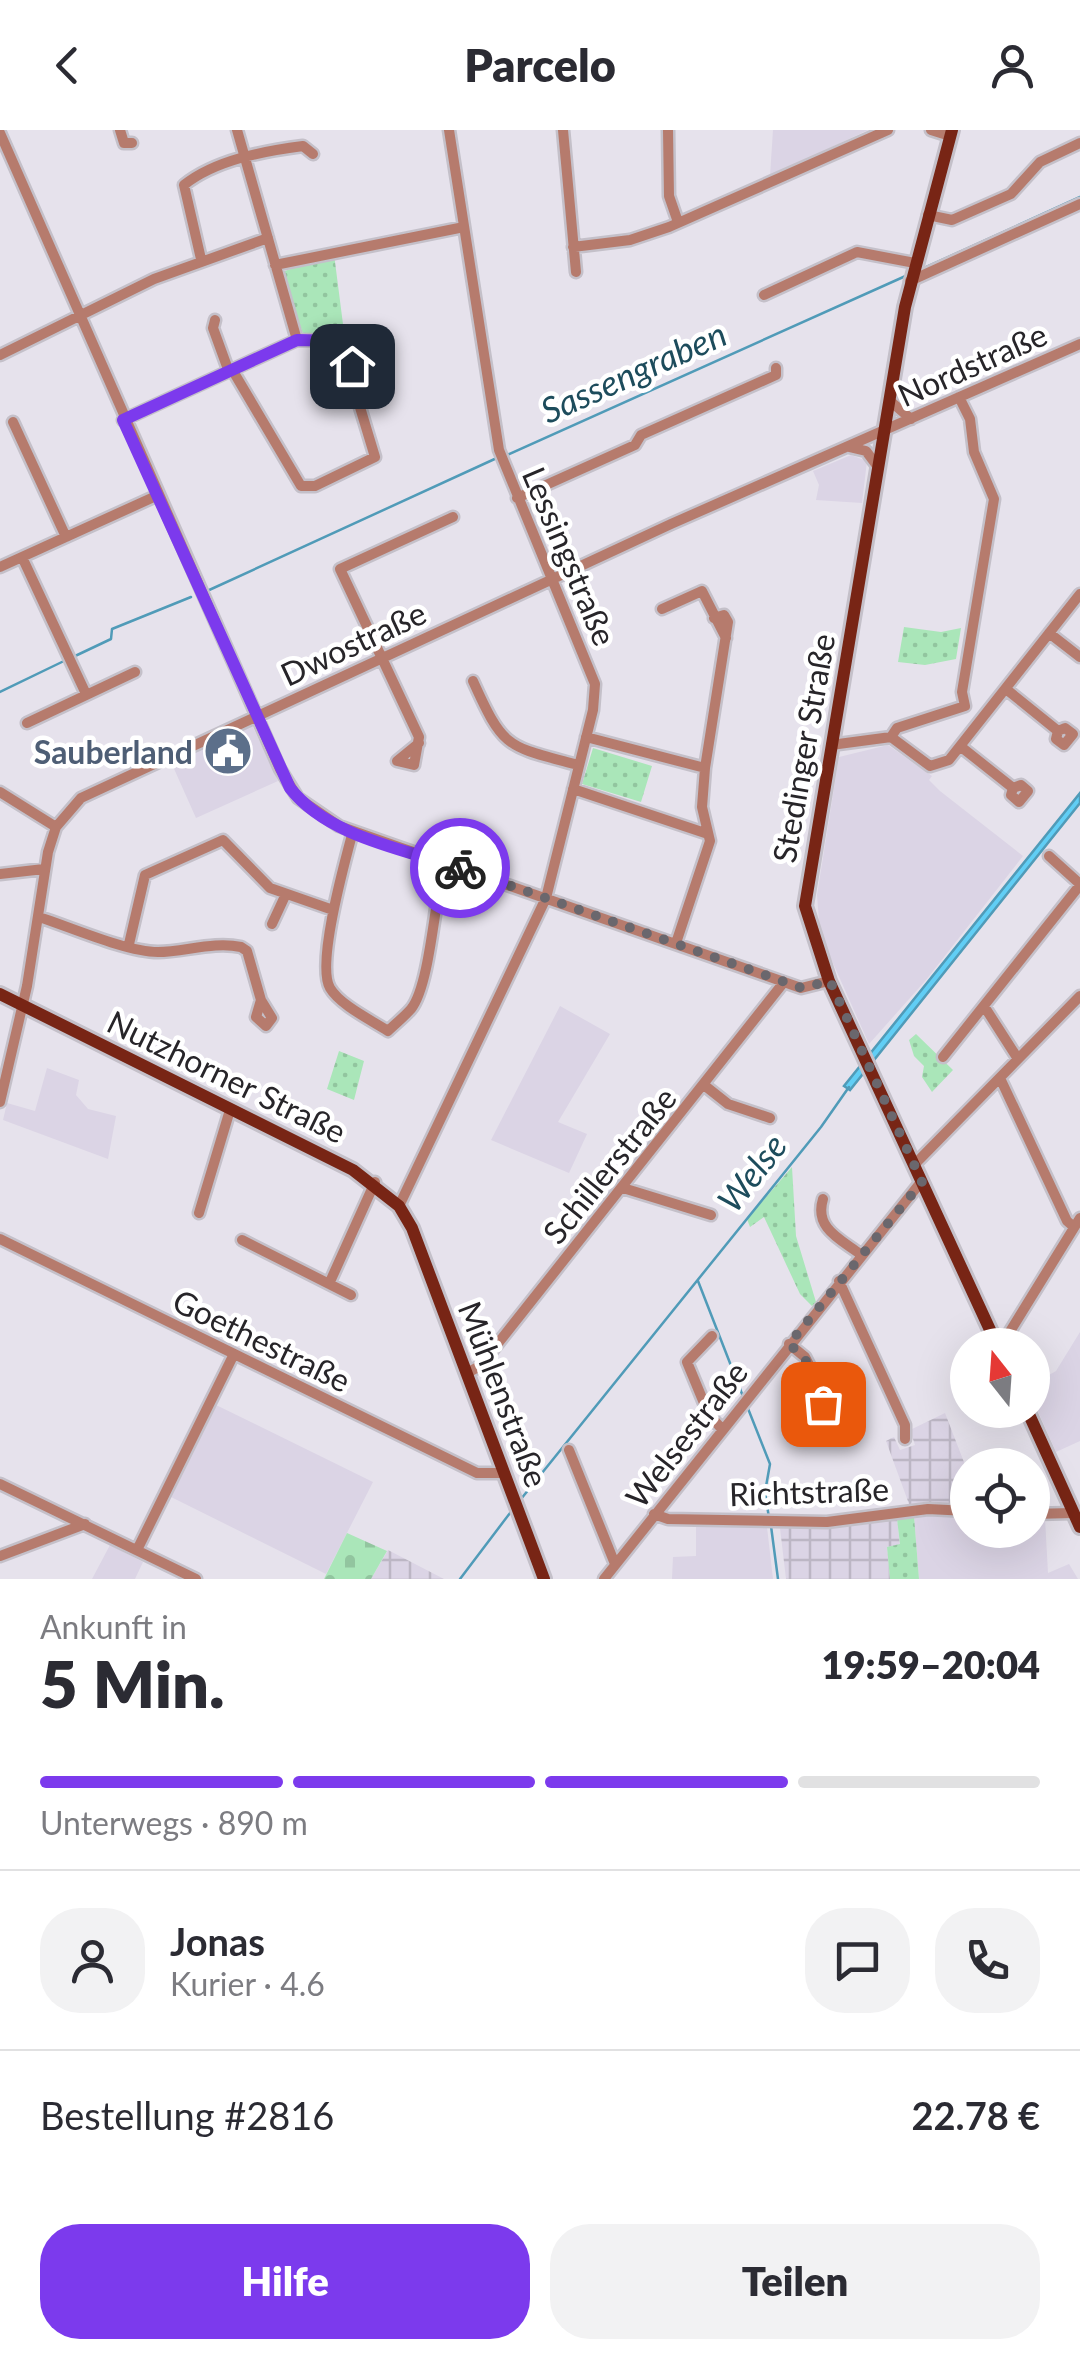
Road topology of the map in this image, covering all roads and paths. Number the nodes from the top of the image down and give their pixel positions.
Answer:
1 (120, 130) edge
2 (237, 130) edge
3 (449, 130) edge
4 (563, 130) edge
5 (668, 130) edge
6 (888, 130) edge
7 (930, 130) edge
8 (0, 133) edge
9 (951, 133) edge
10 (1080, 143) edge
11 (132, 144) dead end
12 (313, 154) dead end
13 (5, 157) edge
14 (245, 158) junction
15 (1080, 204) edge
16 (928, 216) junction
17 (678, 222) junction
18 (464, 227) junction
19 (268, 238) junction
20 (573, 247) junction
21 (201, 259) junction
22 (275, 265) junction
23 (576, 272) dead end
24 (912, 272) junction
25 (764, 295) dead end
26 (79, 317) junction
27 (215, 320) dead end
28 (297, 340) junction
29 (1080, 344) edge
30 (0, 355) edge
31 (776, 368) dead end
32 (231, 372) junction
33 (959, 397) junction
34 (889, 400) junction
35 (911, 418) junction
36 (123, 420) junction
37 (13, 422) dead end
38 (884, 431) junction
39 (848, 446) junction
40 (878, 466) junction
41 (156, 496) junction
42 (517, 498) junction
43 (453, 518) dead end
44 (66, 537) junction
45 (22, 557) junction
46 (2, 562) edge
47 (550, 579) junction
48 (1080, 594) edge
49 (662, 609) dead end
50 (1050, 633) junction
51 (382, 657) junction
52 (1080, 657) edge
53 (135, 672) dead end
54 (473, 681) dead end
55 (1006, 689) junction
56 (86, 694) junction
57 (255, 715) junction
58 (27, 723) dead end
59 (1058, 731) dead end
60 (586, 737) junction
61 (891, 737) junction
62 (419, 742) dead end
63 (831, 746) junction
64 (960, 746) junction
65 (578, 765) junction
66 (705, 768) junction
67 (1013, 788) dead end
68 (573, 789) junction
69 (0, 792) edge
70 (56, 827) junction
71 (353, 831) junction
72 (708, 834) junction
73 (1049, 856) dead end
74 (444, 863) junction
75 (44, 869) junction
76 (0, 874) edge
77 (1080, 885) edge
78 (285, 896) junction
79 (546, 898) junction
80 (333, 910) junction
81 (39, 917) junction
82 (272, 924) dead end
83 (676, 942) junction
84 (129, 944) junction
85 (830, 981) junction
86 (784, 982) junction
87 (0, 994) edge
88 (1080, 996) edge
89 (261, 1000) dead end
90 (23, 1006) junction
91 (984, 1006) junction
92 (942, 1057) dead end
93 (1018, 1059) junction
94 (1000, 1078) junction
95 (704, 1085) junction
96 (0, 1102) edge
97 (230, 1110) junction
98 (770, 1118) dead end
99 (914, 1165) junction
100 (375, 1182) junction
101 (922, 1182) junction
102 (623, 1188) junction
103 (823, 1199) dead end
104 (399, 1206) junction
105 (199, 1213) dead end
106 (711, 1215) dead end
107 (1077, 1223) edge
108 (412, 1228) joint
109 (0, 1239) edge
110 (242, 1240) dead end
111 (860, 1254) junction
112 (839, 1281) junction
113 (329, 1284) junction
114 (352, 1295) dead end
115 (989, 1328) edge
116 (1012, 1328) edge
117 (712, 1336) dead end
118 (789, 1344) junction
119 (234, 1354) junction
120 (467, 1373) junction
121 (790, 1422) dead end
122 (1035, 1428) edge
123 (722, 1429) junction
124 (905, 1439) dead end
125 (569, 1450) dead end
126 (504, 1473) junction
127 (0, 1484) edge
128 (950, 1511) edge
129 (1077, 1511) edge
130 (1050, 1513) edge
131 (654, 1514) junction
132 (85, 1524) junction
133 (1080, 1527) edge
134 (137, 1550) junction
135 (0, 1556) edge
136 (615, 1564) junction
137 (196, 1579) edge
138 (544, 1579) edge
139 (604, 1579) edge

1 - 11 street
2 - 14 street
3 - 18 street, Lessingstraße
4 - 20 street
5 - 17 street
6 - 17 street
7 - 9 street
8 - 13 street
9 - 16 main road, Stedinger Straße
10 - 16 street
12 - 14 street
13 - 26 street
14 - 19 street
14 - 21 street
15 - 24 street
16 - 24 main road, Stedinger Straße
17 - 20 street
18 - 22 street
18 - 42 street, Lessingstraße
19 - 21 street
19 - 22 street
20 - 23 street
21 - 26 street
22 - 28 street
24 - 25 street
24 - 34 main road, Stedinger Straße
26 - 30 street
26 - 36 street
27 - 32 street
28 - 32 street
28 - 32 street
29 - 33 street, Nordstraße
31 - 42 street
32 - 36 street
33 - 35 street, Nordstraße
33 - 61 street
34 - 35 street
34 - 38 main road, Stedinger Straße
35 - 38 street, Nordstraße
36 - 41 street
37 - 44 street
38 - 39 street, Dwostraße
38 - 40 main road, Stedinger Straße
39 - 40 street
39 - 47 street, Dwostraße
40 - 63 main road, Stedinger Straße
41 - 44 street
41 - 57 street
42 - 47 street, Lessingstraße
43 - 51 street
44 - 45 street
45 - 46 street
45 - 56 street
47 - 51 street, Dwostraße
47 - 60 street, Lessingstraße
48 - 50 street
49 - 66 street
50 - 52 street
50 - 55 street
51 - 57 street, Dwostraße
51 - 62 street
53 - 56 street
54 - 65 street
55 - 59 street
55 - 64 street
56 - 58 street
57 - 70 street, Dwostraße
57 - 71 street
60 - 65 street, Lessingstraße
60 - 66 street
61 - 63 street
61 - 64 street
63 - 85 main road, Stedinger Straße
64 - 67 street
65 - 68 street, Lessingstraße
66 - 72 street
68 - 72 street
68 - 79 street, Lessingstraße
69 - 70 street
70 - 75 street, Dwostraße
71 - 74 street
71 - 80 street
72 - 83 street
73 - 77 street
74 - 79 street
74 - 80 street
75 - 76 street
75 - 81 street, Dwostraße
77 - 91 street
78 - 80 street
78 - 82 street
78 - 84 street
79 - 83 street
79 - 104 street, Lessingstraße
81 - 84 street
81 - 90 street, Dwostraße
83 - 86 street
84 - 89 street
85 - 86 street
85 - 99 main road, Stedinger Straße
86 - 95 street, Schillerstraße
87 - 90 main road, Nutzhorner Straße
88 - 93 street
90 - 96 street, Dwostraße
90 - 97 main road, Nutzhorner Straße
91 - 92 street
91 - 93 street
93 - 94 street
94 - 99 street
94 - 107 street
95 - 98 street
95 - 102 street, Schillerstraße
97 - 100 main road, Nutzhorner Straße
97 - 105 street
99 - 101 main road, Stedinger Straße
100 - 104 main road, Nutzhorner Straße
100 - 113 street
101 - 111 street, Welsestraße
101 - 115 main road, Stedinger Straße
102 - 106 street
102 - 120 street, Schillerstraße
103 - 111 street
104 - 108 main road, Nutzhorner Straße
107 - 116 street
108 - 120 main road, Mühlenstraße
109 - 119 street, Goethestraße
110 - 113 street
111 - 112 street, Welsestraße
112 - 118 street, Welsestraße
112 - 124 street
113 - 114 street
117 - 123 street
118 - 121 street
118 - 123 street, Welsestraße
119 - 126 street, Goethestraße
119 - 134 street
120 - 126 main road, Mühlenstraße
122 - 129 main road
123 - 131 street, Welsestraße
125 - 136 street
126 - 138 main road, Mühlenstraße
127 - 132 street
128 - 131 street, Richtstraße
129 - 130 street
129 - 133 main road
131 - 136 street, Welsestraße
132 - 134 street
132 - 135 street
134 - 137 street
136 - 139 street, Welsestraße

